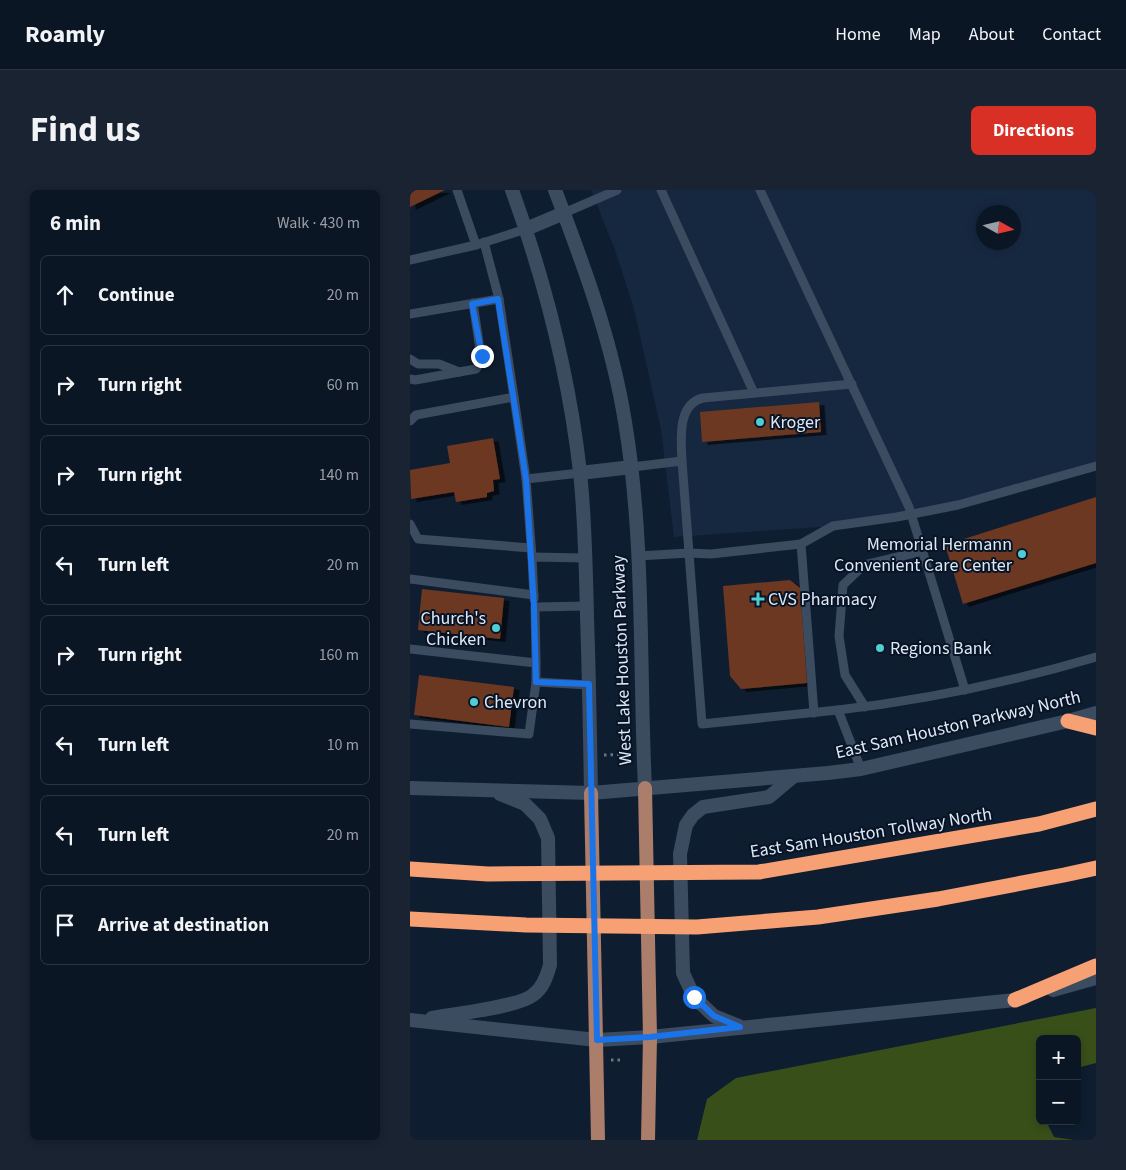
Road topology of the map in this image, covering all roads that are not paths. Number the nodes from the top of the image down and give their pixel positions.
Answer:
1 (457, 190) edge
2 (512, 190) edge
3 (555, 190) edge
4 (617, 190) edge
5 (661, 190) edge
6 (760, 190) edge
7 (564, 213) junction
8 (526, 229) junction
9 (480, 243) junction
10 (410, 260) edge
11 (498, 299) junction
12 (472, 304) junction
13 (410, 314) edge
14 (410, 358) edge
15 (459, 372) junction
16 (410, 379) edge
17 (852, 384) junction
18 (754, 393) junction
19 (514, 397) junction
20 (410, 421) edge
21 (682, 461) junction
22 (1096, 466) edge
23 (632, 467) junction
24 (580, 474) junction
25 (526, 479) junction
26 (912, 514) junction
27 (410, 524) edge
28 (801, 544) junction
29 (923, 551) junction
30 (532, 552) junction
31 (689, 553) junction
32 (638, 556) junction
33 (585, 558) junction
34 (410, 578) edge
35 (534, 595) junction
36 (587, 606) junction
37 (534, 607) junction
38 (410, 650) edge
39 (1096, 657) edge
40 (536, 663) junction
41 (536, 682) junction
42 (589, 684) junction
43 (965, 690) junction
44 (865, 707) junction
45 (838, 710) junction
46 (814, 713) junction
47 (1096, 713) edge
48 (1068, 721) junction
49 (410, 724) edge
50 (1096, 728) edge
51 (862, 769) junction
52 (794, 776) junction
53 (410, 788) edge
54 (645, 788) junction
55 (488, 790) junction
56 (591, 793) junction
57 (1096, 809) edge
58 (1096, 868) edge
59 (410, 870) edge
60 (410, 919) edge
61 (1096, 966) edge
62 (1096, 978) edge
63 (1014, 1000) junction
64 (412, 1020) edge
65 (740, 1027) junction
66 (650, 1037) junction
67 (597, 1040) junction
68 (598, 1140) edge
69 (648, 1140) edge

1 - 9 lane
2 - 8 main road, West Lake Houston Parkway
3 - 7 main road, West Lake Houston Parkway
4 - 7 lane
5 - 18 lane
6 - 17 lane
7 - 8 main road
7 - 23 main road, West Lake Houston Parkway
8 - 9 lane
8 - 24 main road, West Lake Houston Parkway
9 - 10 lane
9 - 11 lane
11 - 12 lane
11 - 19 lane
12 - 13 lane
12 - 15 lane
14 - 15 lane
15 - 16 lane
17 - 18 lane
17 - 26 lane
18 - 21 lane
19 - 20 lane
19 - 25 lane
21 - 23 lane
21 - 31 lane
22 - 26 lane
23 - 24 main road
23 - 32 main road, West Lake Houston Parkway
24 - 25 lane
24 - 33 main road, West Lake Houston Parkway
25 - 30 lane
26 - 28 lane
26 - 29 lane
27 - 30 lane
28 - 31 lane
28 - 46 lane
29 - 43 lane
29 - 44 lane
30 - 33 lane
30 - 35 lane
31 - 32 lane
31 - 46 lane
32 - 54 main road, West Lake Houston Parkway
33 - 36 main road, West Lake Houston Parkway
34 - 35 lane
35 - 37 lane
36 - 37 lane
36 - 42 main road, West Lake Houston Parkway
37 - 40 lane
38 - 40 lane
39 - 43 lane
40 - 41 lane
41 - 42 lane
41 - 49 lane
42 - 56 main road, West Lake Houston Parkway
43 - 44 lane
44 - 45 lane
45 - 46 lane
45 - 51 lane
47 - 48 main road, East Sam Houston Parkway North
48 - 50 highway
48 - 51 main road, East Sam Houston Parkway North
51 - 52 main road, East Sam Houston Parkway North
52 - 54 main road, East Sam Houston Parkway North
52 - 65 main road
53 - 55 main road, East Sam Houston Parkway North
54 - 56 main road, East Sam Houston Parkway North
54 - 66 main road, West Lake Houston Parkway
55 - 56 main road, East Sam Houston Parkway North
55 - 64 main road
56 - 67 main road, West Lake Houston Parkway
57 - 59 highway, East Sam Houston Tollway North
58 - 60 highway
61 - 63 highway
62 - 63 main road
63 - 65 main road
64 - 67 main road
65 - 66 main road
66 - 67 main road
66 - 69 main road, West Lake Houston Parkway
67 - 68 main road, West Lake Houston Parkway

